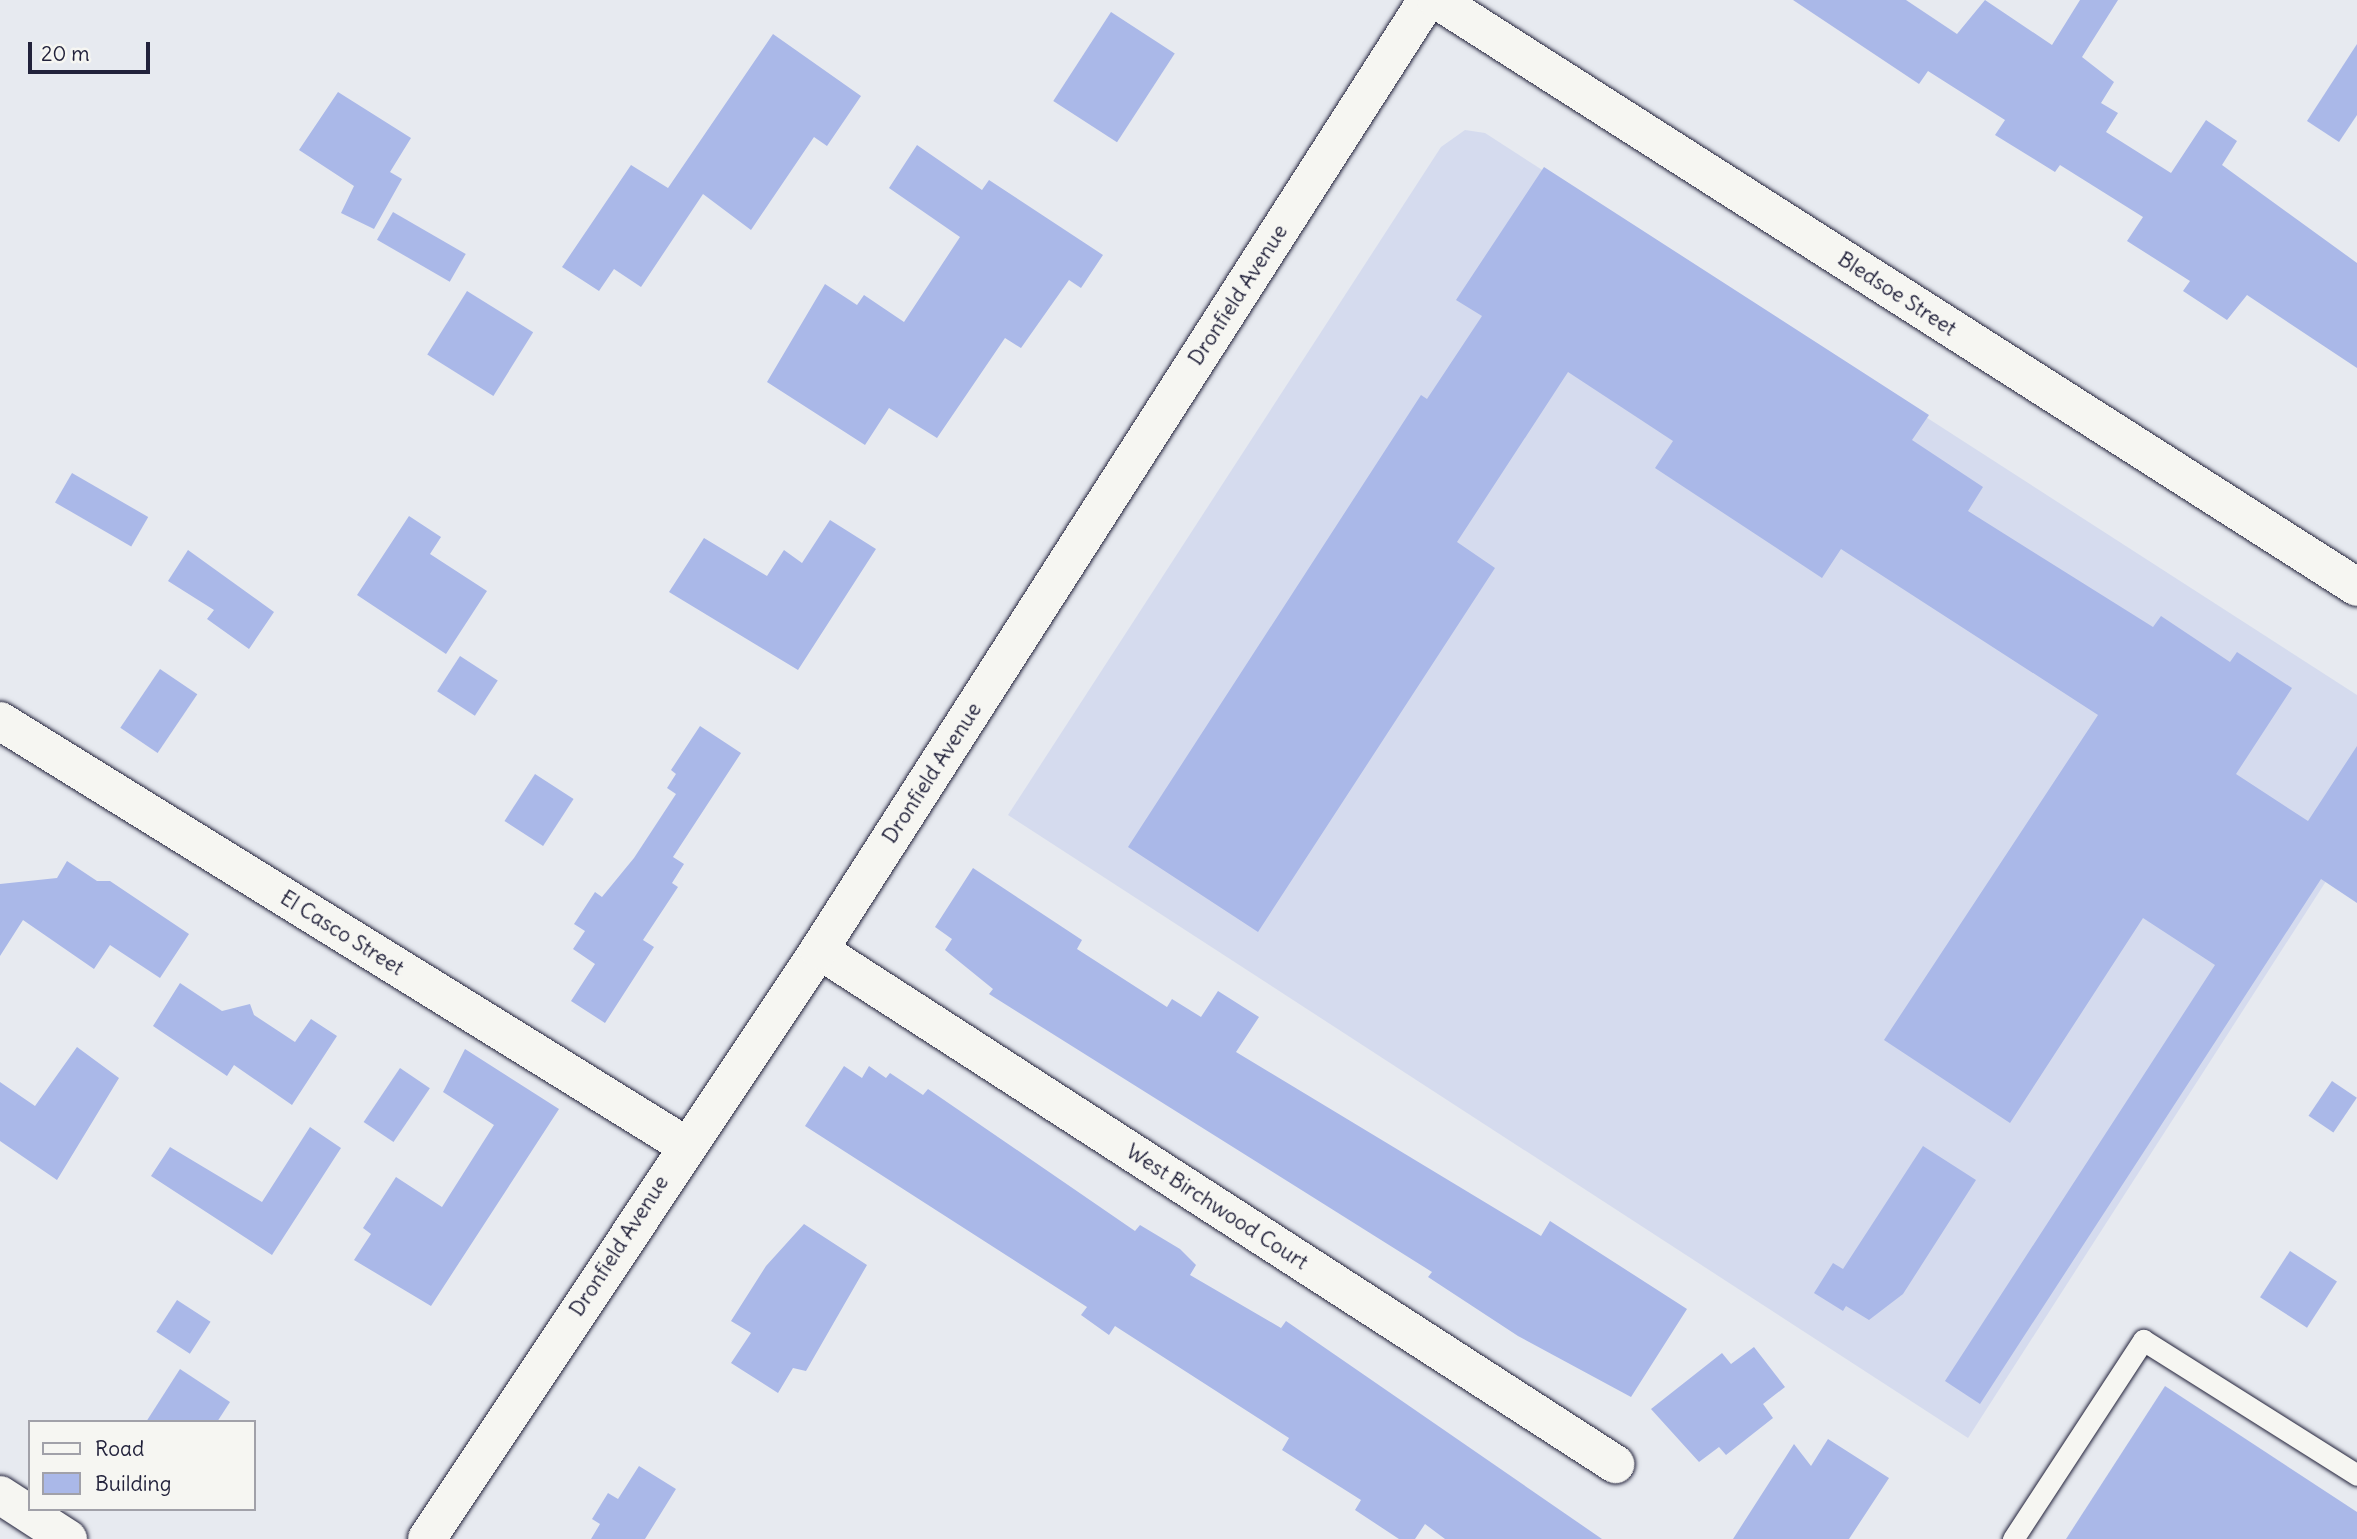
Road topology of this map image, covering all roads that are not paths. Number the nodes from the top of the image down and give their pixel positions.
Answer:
1 (1427, 0) edge
2 (1437, 0) edge
3 (2357, 587) edge
4 (0, 721) edge
5 (819, 950) junction
6 (685, 1145) junction
7 (1615, 1464) dead end
8 (2357, 1475) edge
9 (0, 1495) edge
10 (68, 1539) edge
11 (427, 1539) edge
12 (2013, 1539) edge

1 - 5 street, Dronfield Avenue
2 - 3 street, Bledsoe Street
4 - 6 street, El Casco Street
5 - 6 street, Dronfield Avenue
5 - 7 street, West Birchwood Court
6 - 11 street, Dronfield Avenue
8 - 12 lane
9 - 10 street

